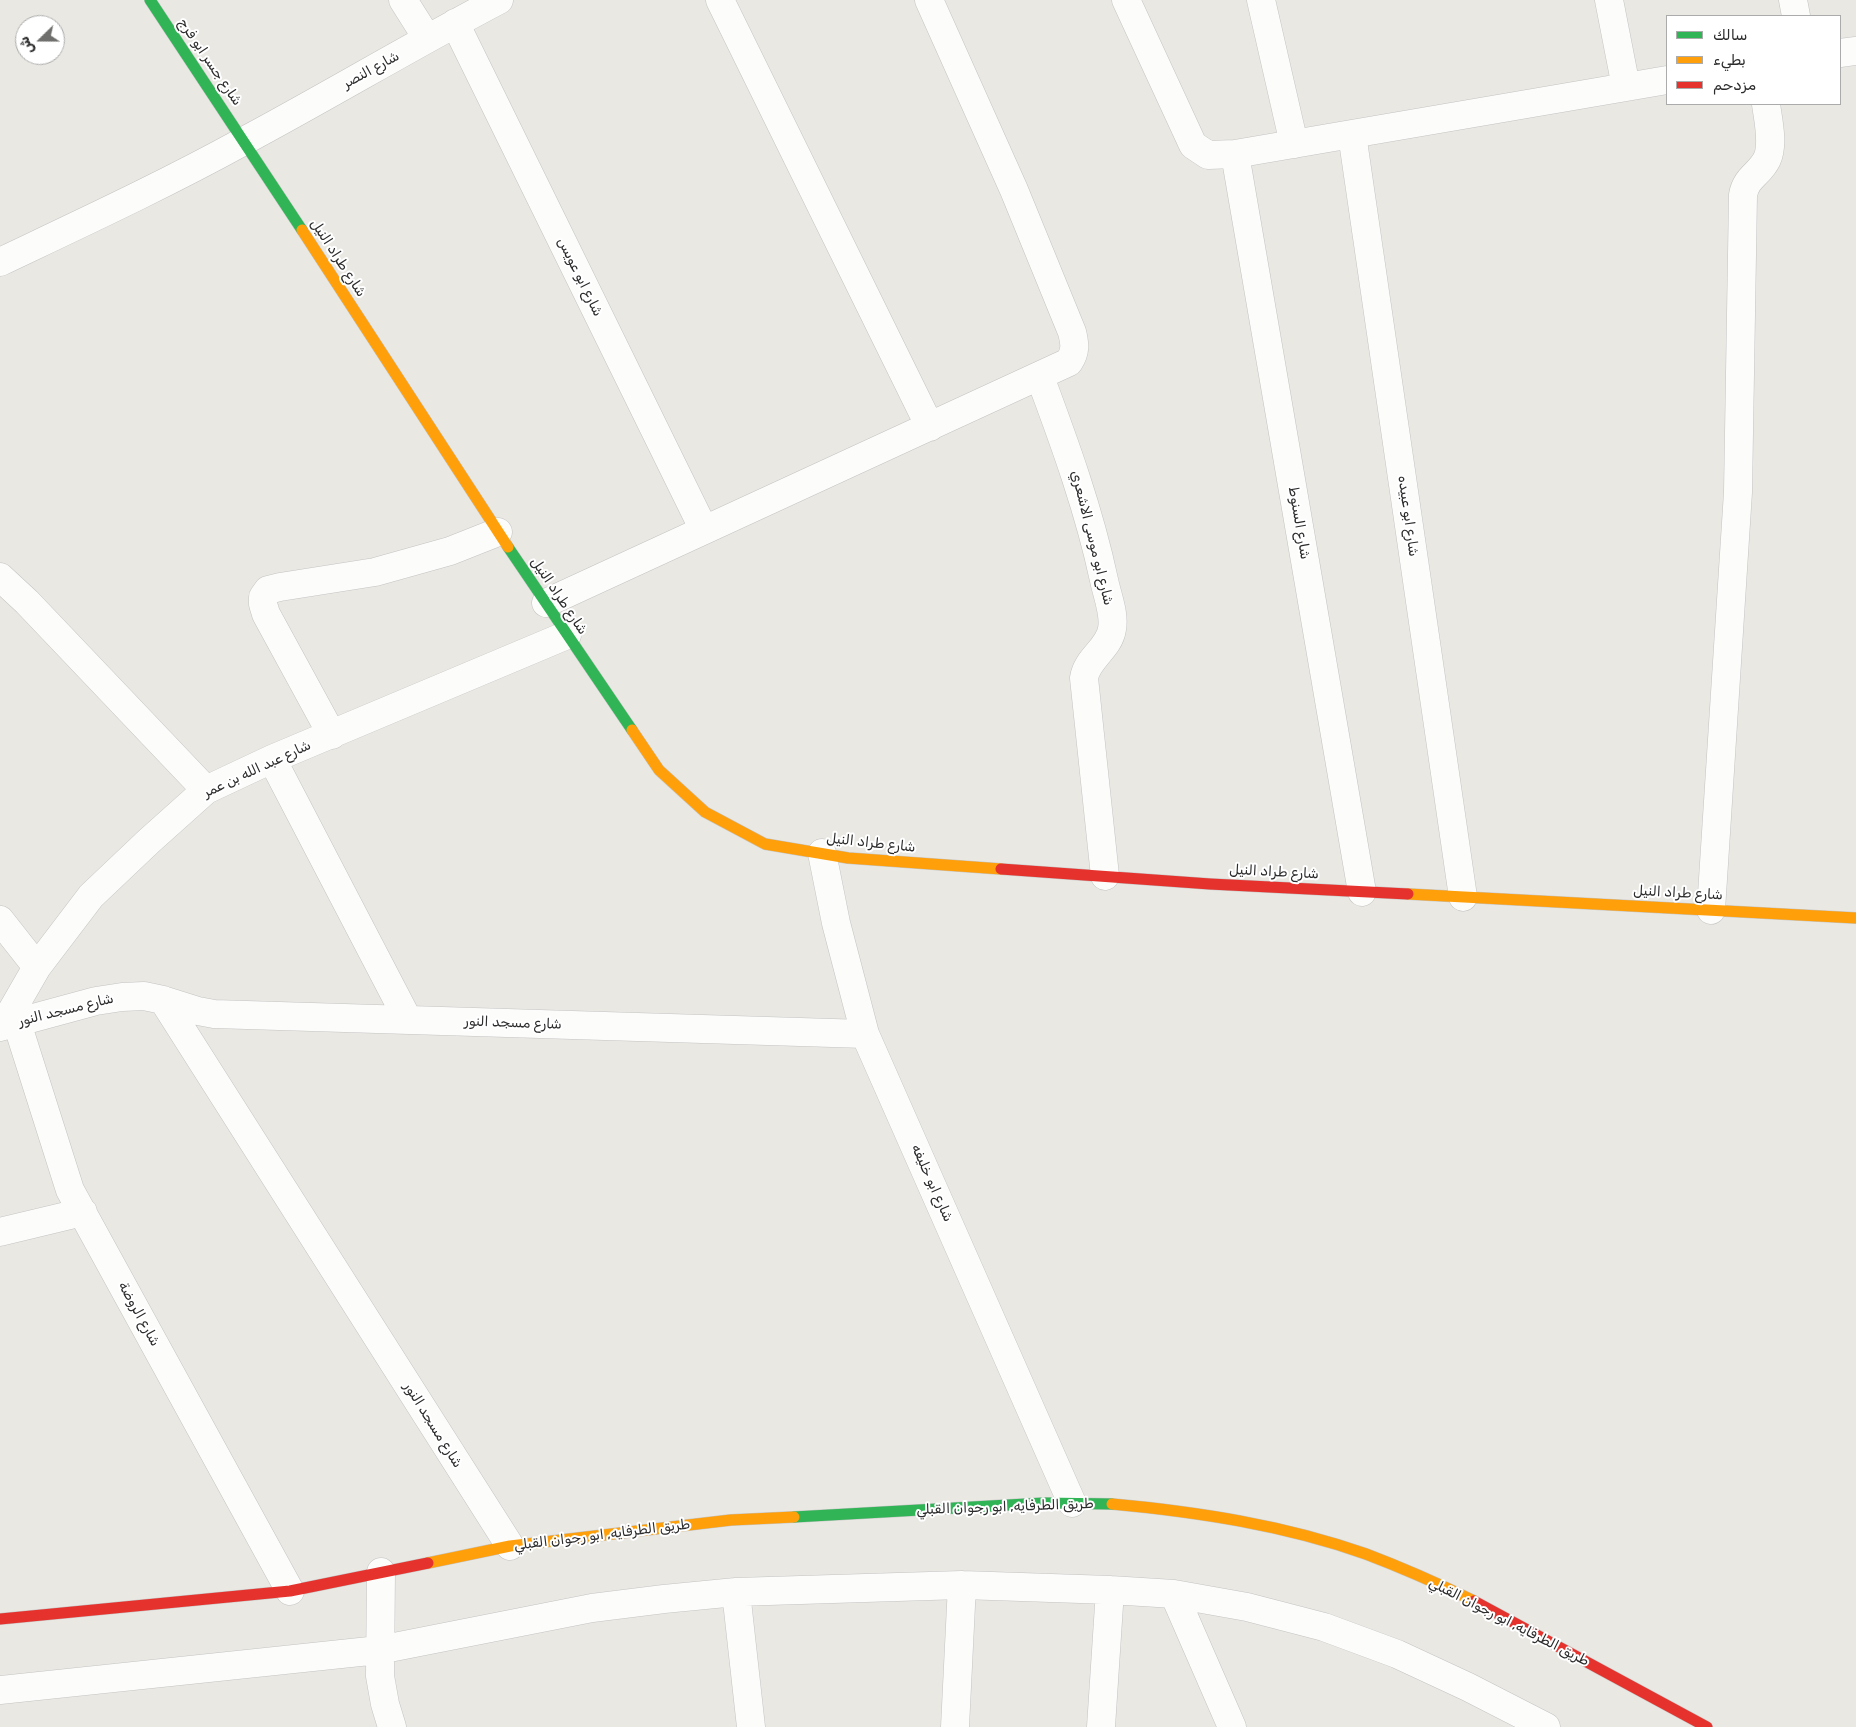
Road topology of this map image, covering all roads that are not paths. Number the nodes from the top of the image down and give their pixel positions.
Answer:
1 (150, 0) edge
2 (403, 0) edge
3 (499, 0) edge
4 (720, 0) edge
5 (928, 0) edge
6 (1126, 0) edge
7 (1261, 0) edge
8 (1609, 0) edge
9 (1793, 0) edge
10 (1796, 15) edge
11 (455, 23) junction
12 (427, 38) junction
13 (1856, 51) edge
14 (1841, 53) edge
15 (1666, 80) edge
16 (1626, 87) junction
17 (1766, 105) edge
18 (1352, 134) junction
19 (244, 141) junction
20 (1294, 144) junction
21 (1235, 154) junction
22 (0, 262) edge
23 (1040, 377) junction
24 (930, 427) junction
25 (704, 530) junction
26 (498, 532) junction
27 (0, 577) edge
28 (546, 603) junction
29 (567, 635) junction
30 (332, 735) junction
31 (272, 760) junction
32 (206, 790) junction
33 (822, 853) junction
34 (1105, 876) junction
35 (1362, 892) junction
36 (1463, 897) junction
37 (1711, 910) junction
38 (1856, 918) edge
39 (0, 920) edge
40 (37, 967) junction
41 (163, 1000) junction
42 (408, 1020) junction
43 (6, 1025) edge
44 (865, 1034) junction
45 (83, 1212) junction
46 (0, 1232) edge
47 (1072, 1503) junction
48 (510, 1546) junction
49 (381, 1572) junction
50 (962, 1585) junction
51 (1110, 1590) junction
52 (290, 1592) junction
53 (736, 1592) junction
54 (1174, 1594) junction
55 (0, 1619) edge
56 (379, 1650) junction
57 (0, 1690) edge
58 (392, 1727) edge
59 (751, 1727) edge
60 (954, 1727) edge
61 (1101, 1727) edge
62 (1232, 1727) edge
63 (1546, 1727) edge
64 (1707, 1727) edge

1 - 19 street, شارع جسر ابو فرج
2 - 12 street
3 - 11 street, شارع النصر
4 - 24 street
5 - 23 street
6 - 21 street
7 - 20 street
8 - 16 street
9 - 10 street
11 - 12 street, شارع النصر
11 - 25 street, شارع ابو عويس
12 - 19 street, شارع النصر
13 - 14 street
15 - 16 street
16 - 18 street
17 - 37 street
18 - 20 street
18 - 36 street, شارع ابو عبيده
19 - 22 street, شارع النصر
19 - 26 street, شارع طراد النيل
20 - 21 street
21 - 35 street, شارع السنوط
23 - 24 street
23 - 34 street, شارع ابو موسى الاشعري
24 - 25 street
25 - 28 street
26 - 28 street, شارع طراد النيل
26 - 30 street
27 - 32 street
28 - 29 street, شارع طراد النيل
29 - 30 street, شارع عبد الله بن عمر
29 - 33 street, شارع طراد النيل
30 - 31 street, شارع عبد الله بن عمر
31 - 32 street, شارع عبد الله بن عمر
31 - 42 street
32 - 40 street, شارع عبد الله بن عمر
33 - 34 street, شارع طراد النيل
33 - 44 street, شارع ابو خليفه
34 - 35 street, شارع طراد النيل
35 - 36 street, شارع طراد النيل
36 - 37 street, شارع طراد النيل
37 - 38 street, شارع طراد النيل
39 - 40 street
40 - 43 street, شارع عبد الله بن عمر
41 - 42 street, شارع مسجد النور
41 - 43 street, شارع مسجد النور
41 - 48 street, شارع مسجد النور
42 - 44 street, شارع مسجد النور
43 - 45 street, شارع الروضة
44 - 47 street, شارع ابو خليفه
45 - 46 street
45 - 52 street, شارع الروضة
47 - 48 street, طريق الطرفايه, ابو رجوان القبلي
47 - 64 street, طريق الطرفايه, ابو رجوان القبلي
48 - 49 street, طريق الطرفايه, ابو رجوان القبلي
49 - 52 street, طريق الطرفايه, ابو رجوان القبلي
49 - 56 street
50 - 51 street
50 - 53 street
50 - 60 street
51 - 54 street
51 - 61 street
52 - 55 street, طريق الطرفايه, ابو رجوان القبلي
53 - 56 street
53 - 59 street
54 - 62 street
54 - 63 street
56 - 57 street
56 - 58 street

